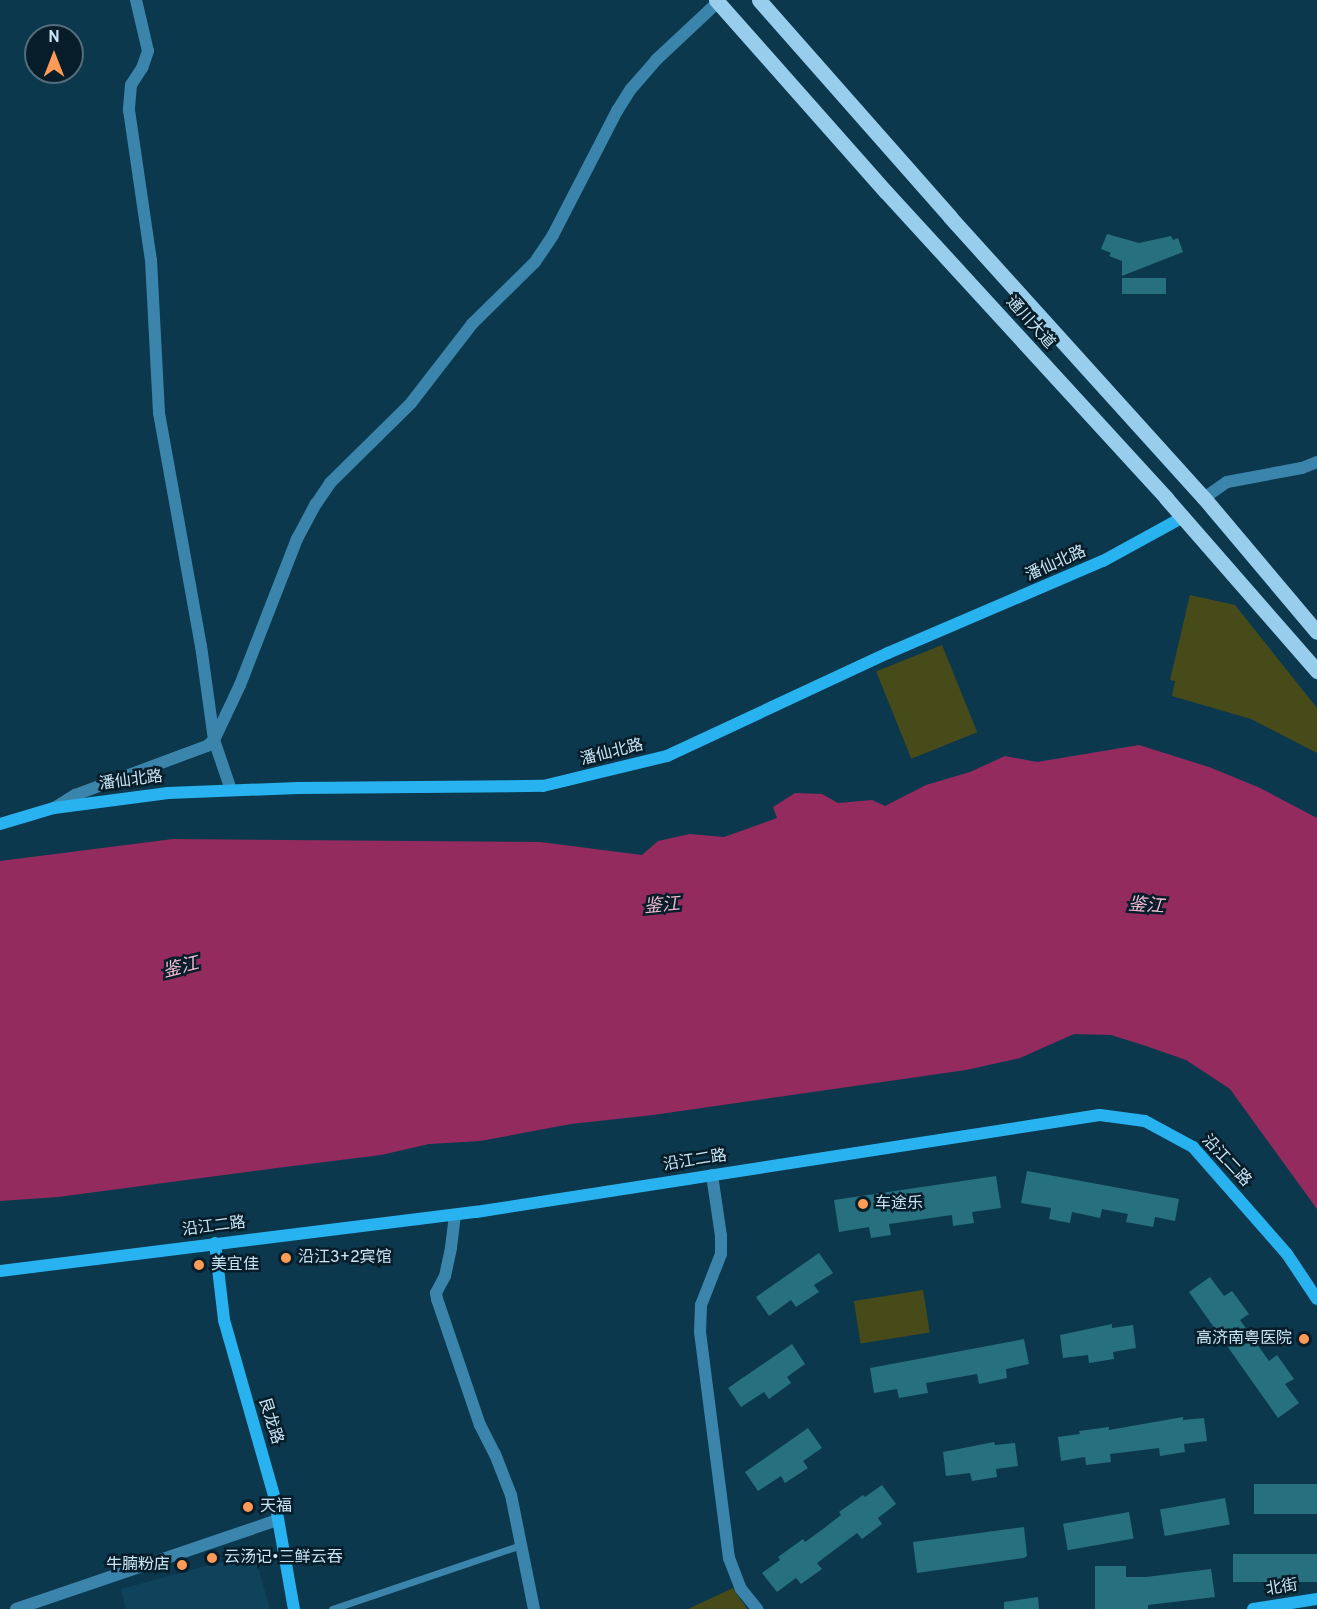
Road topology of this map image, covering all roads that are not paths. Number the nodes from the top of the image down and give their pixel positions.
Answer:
1 (136, 0) edge
2 (759, 0) edge
3 (717, 1) edge
4 (1317, 462) edge
5 (1204, 498) junction
6 (1183, 517) junction
7 (1317, 632) edge
8 (1317, 671) edge
9 (214, 740) junction
10 (231, 790) junction
11 (54, 808) junction
12 (0, 824) edge
13 (712, 1175) junction
14 (455, 1215) junction
15 (215, 1243) junction
16 (0, 1271) edge
17 (1317, 1299) edge
18 (277, 1520) junction
19 (521, 1545) junction
20 (1317, 1599) edge
21 (16, 1609) edge
22 (294, 1609) edge
23 (332, 1609) edge
24 (534, 1609) edge
25 (757, 1609) edge
26 (1253, 1609) edge

1 - 9 street
2 - 5 main road, 通川大道
3 - 6 main road, 通川大道
3 - 9 street
4 - 5 street
5 - 7 main road, 通川大道
6 - 8 main road, 通川大道
6 - 10 street, 潘仙北路
9 - 10 street
9 - 11 street
10 - 11 street, 潘仙北路
11 - 12 street, 潘仙北路
13 - 14 street, 沿江二路
13 - 17 street, 沿江二路
13 - 25 street
14 - 15 street, 沿江二路
14 - 19 street
15 - 16 street, 沿江二路
15 - 18 street, 艮龙路
18 - 21 street
18 - 22 street, 艮龙路
19 - 23 lane
19 - 24 street
20 - 26 street, 北街

